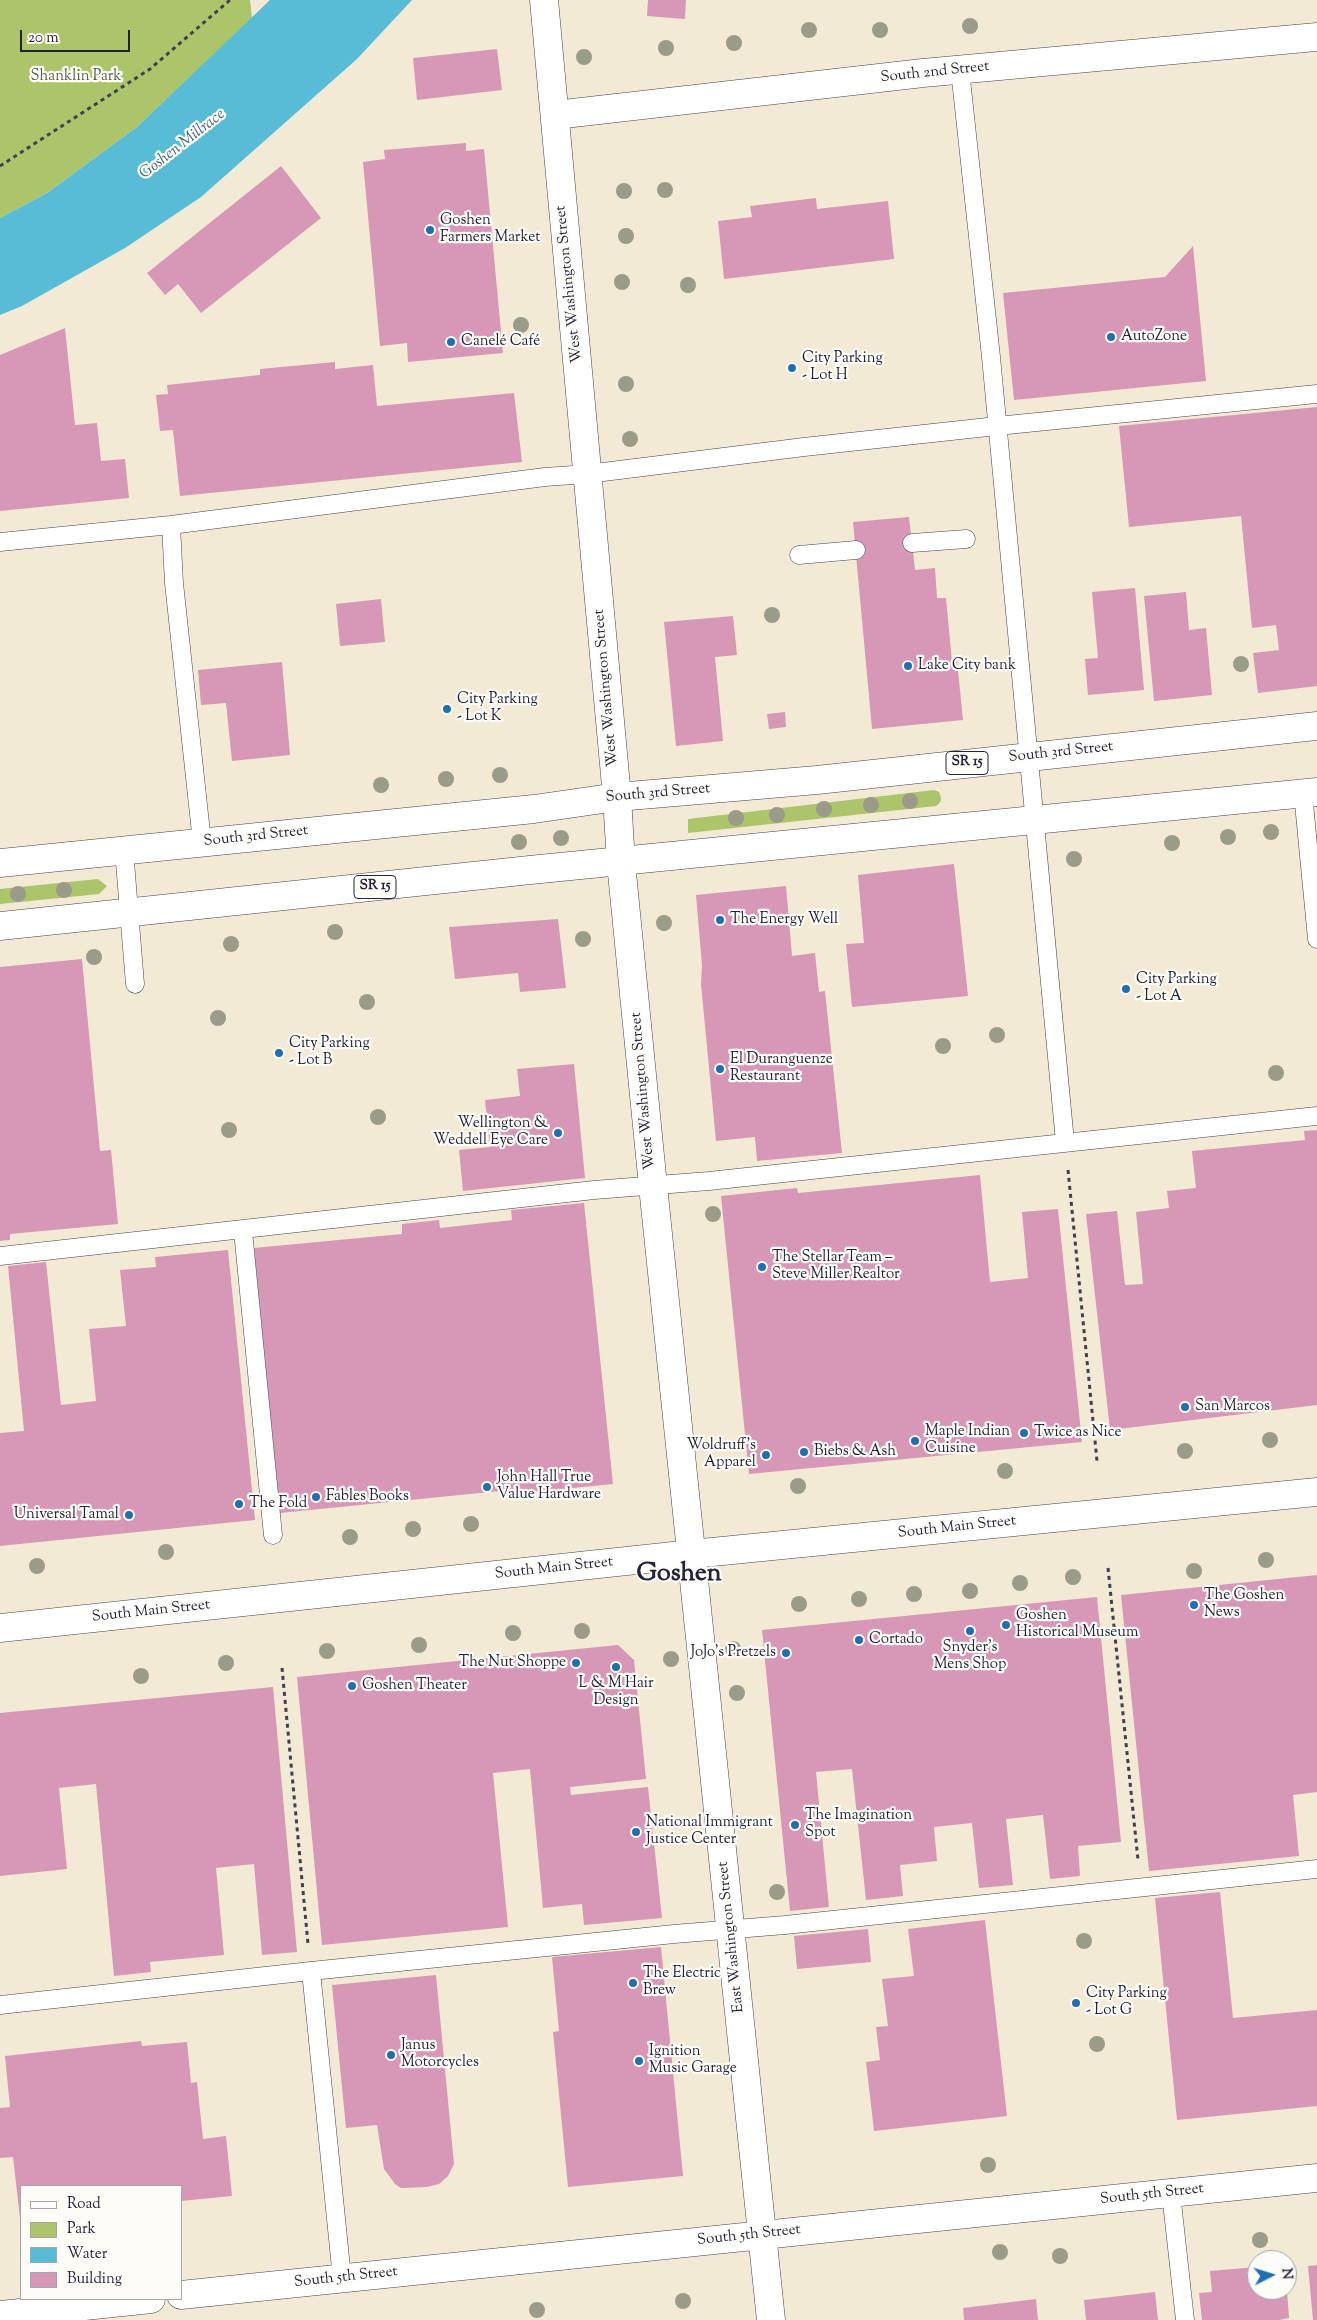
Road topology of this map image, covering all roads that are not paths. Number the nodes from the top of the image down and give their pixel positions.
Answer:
1 (544, 0) edge
2 (1317, 37) edge
3 (960, 70) junction
4 (555, 115) junction
5 (1317, 394) edge
6 (997, 426) junction
7 (587, 474) junction
8 (171, 525) junction
9 (966, 538) dead end
10 (0, 542) edge
11 (912, 543) dead end
12 (856, 550) dead end
13 (799, 555) dead end
14 (1317, 726) edge
15 (1027, 756) junction
16 (1310, 793) edge
17 (617, 797) junction
18 (1033, 821) junction
19 (202, 842) junction
20 (124, 850) junction
21 (0, 863) edge
22 (621, 863) junction
23 (129, 914) junction
24 (0, 926) edge
25 (1317, 939) edge
26 (135, 984) dead end
27 (1317, 1116) edge
28 (1065, 1142) junction
29 (653, 1186) junction
30 (243, 1231) junction
31 (0, 1256) edge
32 (1317, 1492) edge
33 (273, 1535) dead end
34 (692, 1554) junction
35 (0, 1628) edge
36 (1317, 1869) edge
37 (731, 1929) junction
38 (311, 1971) junction
39 (0, 2005) edge
40 (1317, 2178) edge
41 (1171, 2193) junction
42 (762, 2234) junction
43 (342, 2278) junction
44 (182, 2295) edge
45 (141, 2300) edge
46 (0, 2315) edge
47 (771, 2320) edge
48 (1185, 2320) edge

1 - 4 street, West Washington Street
2 - 3 street, South 2nd Street
3 - 4 street, South 2nd Street
3 - 6 lane
4 - 7 street, West Washington Street
5 - 6 lane
6 - 7 lane
6 - 15 lane
7 - 8 lane
7 - 17 street, West Washington Street
8 - 10 lane
8 - 19 lane
9 - 11 lane
12 - 13 lane
14 - 15 street, South 3rd Street / SR 15
15 - 17 street, South 3rd Street / SR 15
15 - 18 lane
16 - 18 street, SR 15
16 - 25 lane
17 - 19 street, South 3rd Street / SR 15
17 - 22 street, West Washington Street
18 - 22 street, SR 15
18 - 28 lane
19 - 20 street, South 3rd Street / SR 15
20 - 21 street, South 3rd Street / SR 15
20 - 23 lane
22 - 23 street, SR 15
22 - 29 street, West Washington Street
23 - 24 street, SR 15
23 - 26 lane
27 - 28 lane
28 - 29 lane
29 - 30 lane
29 - 34 street, West Washington Street
30 - 31 lane
30 - 33 lane
32 - 34 street, South Main Street
34 - 35 street, South Main Street
34 - 37 street, East Washington Street
36 - 37 lane
37 - 38 lane
37 - 42 street, East Washington Street
38 - 39 lane
38 - 43 lane
40 - 41 street, South 5th Street
41 - 42 street, South 5th Street
41 - 48 lane
42 - 43 street, South 5th Street
42 - 47 street, East Washington Street
43 - 44 street, South 5th Street
45 - 46 street

